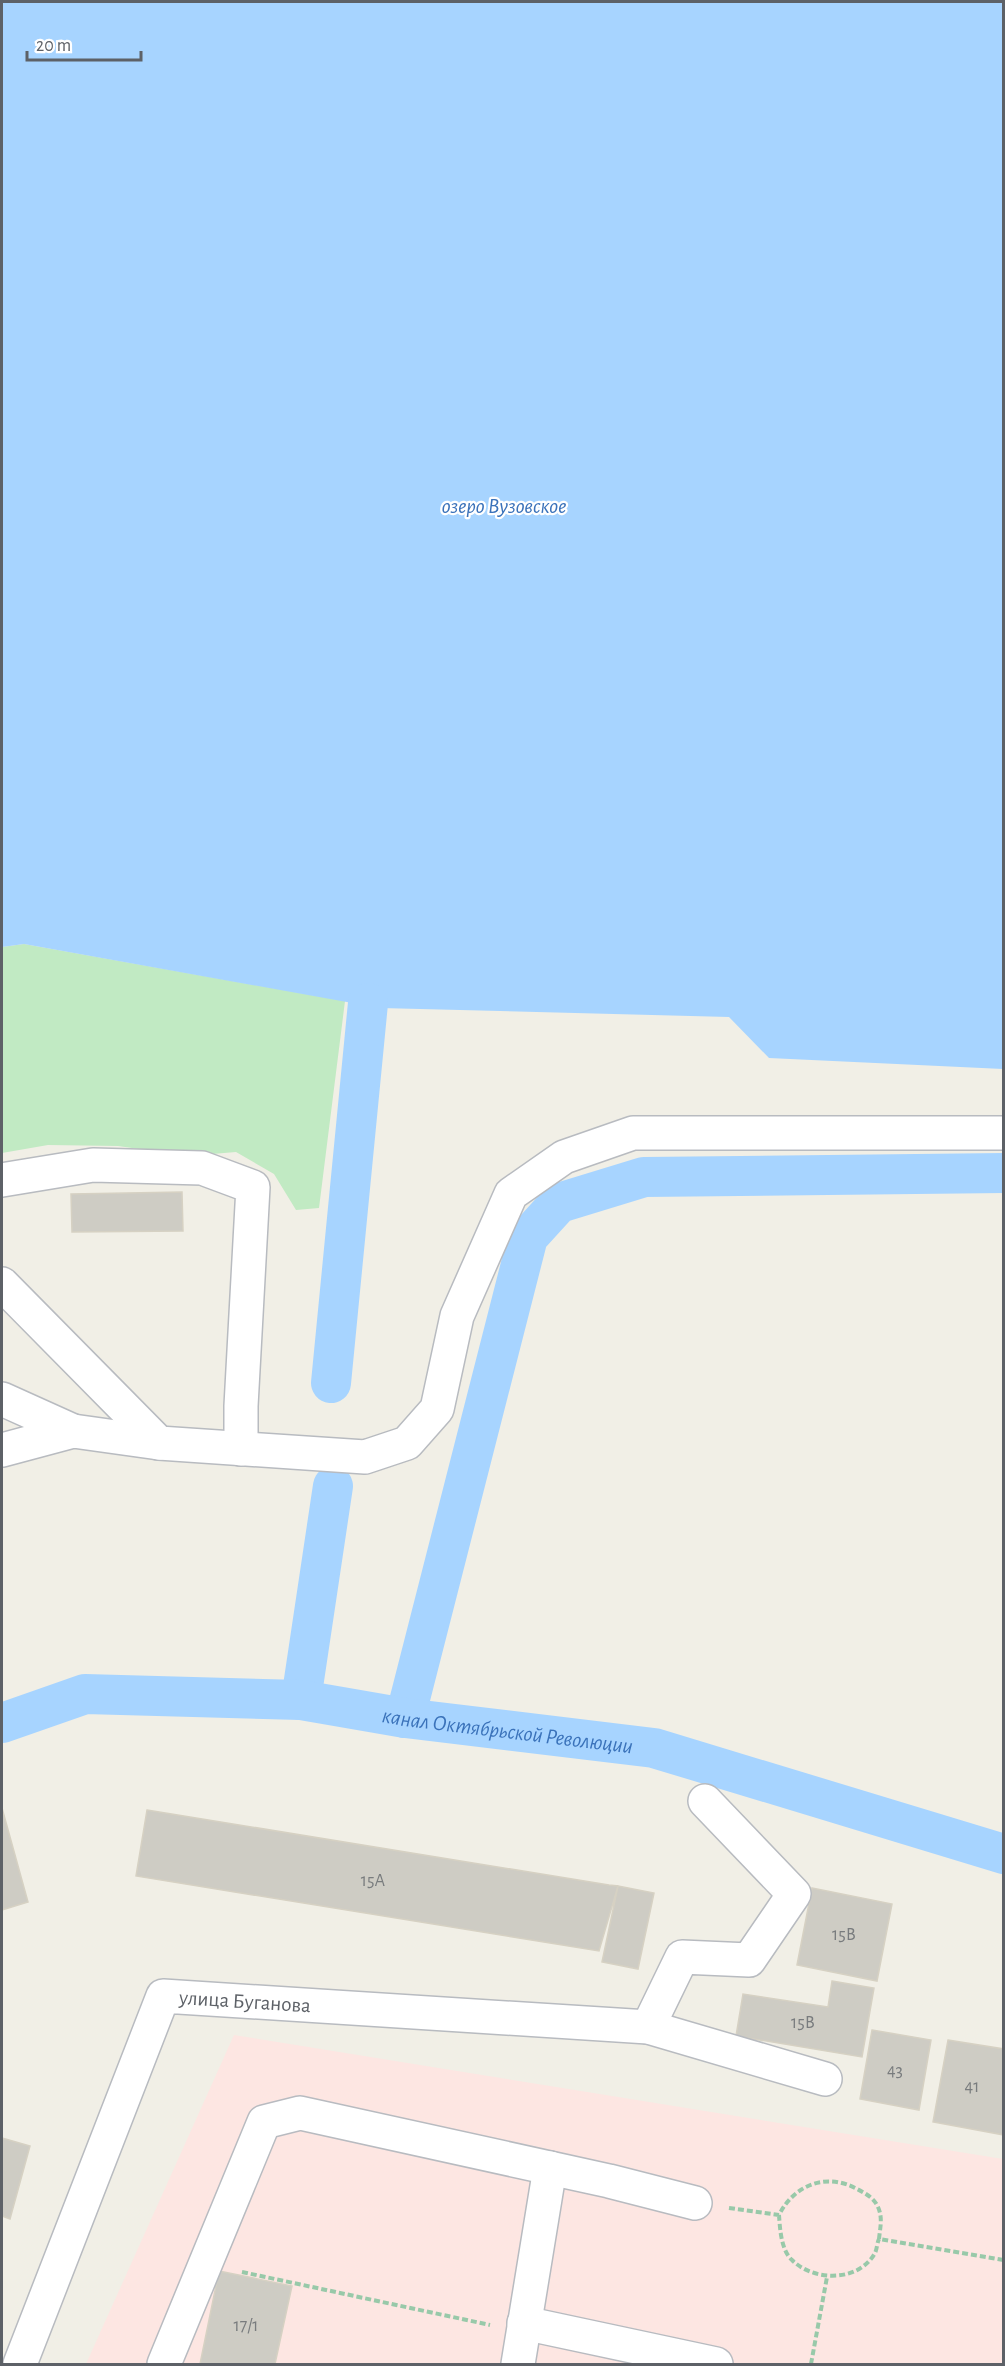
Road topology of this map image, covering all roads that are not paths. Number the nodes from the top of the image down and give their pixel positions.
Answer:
1 (1004, 1133) edge
2 (2, 1180) edge
3 (2, 1284) edge
4 (2, 1399) edge
5 (73, 1431) junction
6 (159, 1443) junction
7 (241, 1449) junction
8 (2, 1450) edge
9 (705, 1801) dead end
10 (648, 2027) junction
11 (825, 2079) dead end
12 (550, 2168) junction
13 (695, 2202) road end
14 (523, 2327) junction
15 (20, 2364) edge
16 (164, 2364) edge
17 (518, 2364) edge
18 (716, 2364) edge

1 - 7 street
2 - 7 street
3 - 6 street
4 - 5 street
5 - 6 street
5 - 8 street
6 - 7 street
9 - 10 street
10 - 11 street
10 - 15 street, улица Буганова
12 - 13 street
12 - 14 street
12 - 16 street
14 - 17 street
14 - 18 street

